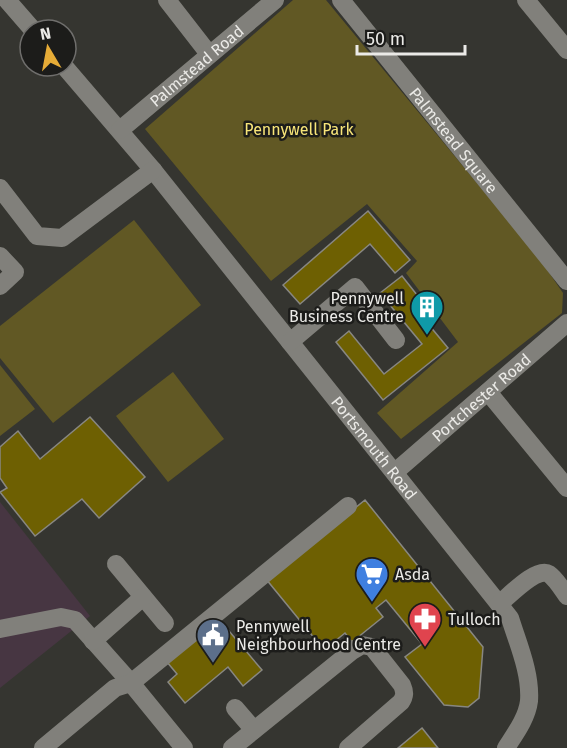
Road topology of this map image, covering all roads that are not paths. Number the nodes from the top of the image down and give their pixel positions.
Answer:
1 (7, 0) edge
2 (167, 0) edge
3 (275, 0) edge
4 (341, 0) edge
5 (526, 0) edge
6 (23, 18) edge
7 (567, 50) edge
8 (209, 54) junction
9 (74, 78) edge
10 (120, 130) junction
11 (153, 170) junction
12 (2, 193) edge
13 (0, 256) edge
14 (567, 281) edge
15 (0, 286) edge
16 (567, 323) edge
17 (396, 340) dead end
18 (290, 342) junction
19 (488, 392) junction
20 (395, 471) junction
21 (567, 488) edge
22 (348, 506) dead end
23 (116, 564) dead end
24 (567, 596) edge
25 (143, 597) junction
26 (499, 604) junction
27 (165, 622) dead end
28 (0, 629) edge
29 (93, 641) junction
30 (131, 683) junction
31 (235, 708) dead end
32 (254, 730) junction
33 (43, 748) edge
34 (184, 748) edge
35 (233, 748) edge
36 (348, 748) edge
37 (506, 748) edge

1 - 6 street
2 - 8 street
3 - 8 street, Palmstead Road
4 - 14 street, Palmstead Square
5 - 7 street
8 - 10 street, Palmstead Road
9 - 10 street, Portsmouth Road
10 - 11 street, Portsmouth Road
11 - 12 street
11 - 18 street, Portsmouth Road
13 - 15 street
16 - 19 street, Portchester Road
17 - 18 street
18 - 20 street, Portsmouth Road
19 - 20 street, Portchester Road
19 - 21 street
20 - 26 street, Portsmouth Road
22 - 30 street
23 - 25 street
24 - 26 street
25 - 27 street
25 - 29 street
26 - 37 street, Portsmouth Road
28 - 29 street
29 - 30 street
30 - 33 street
30 - 34 street
31 - 32 street
32 - 35 street
32 - 36 street

